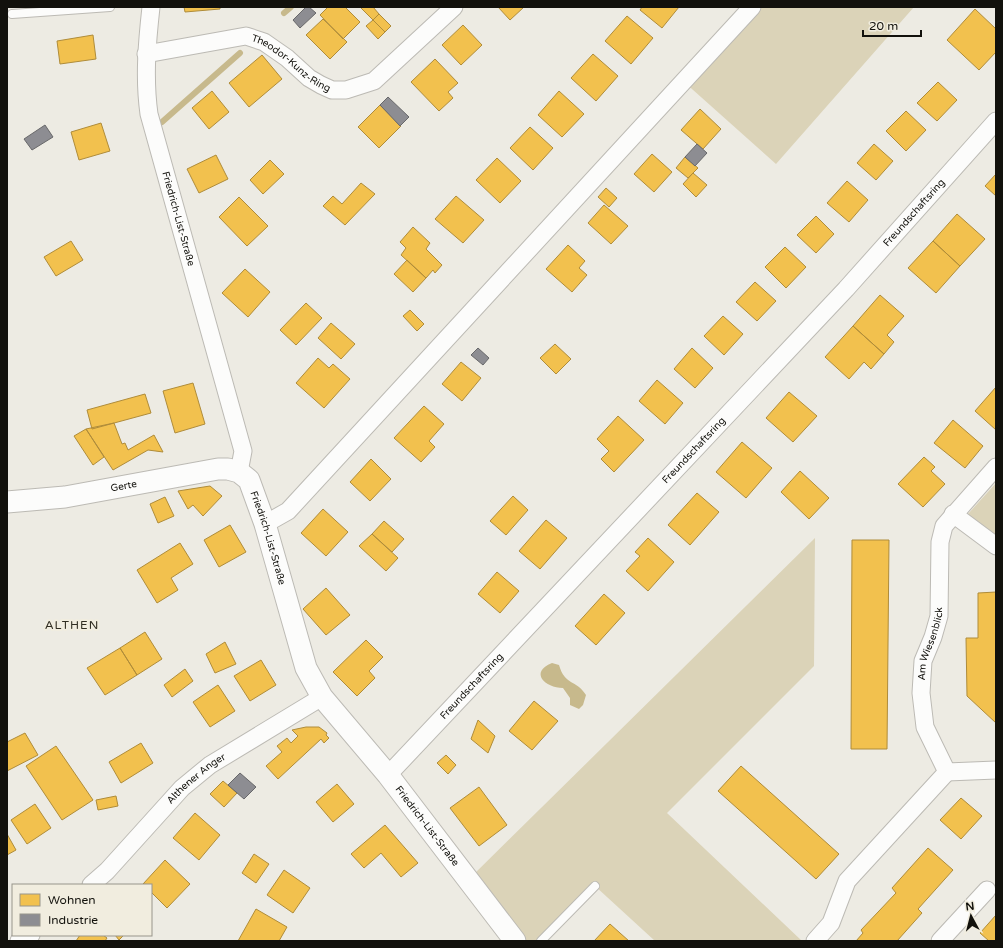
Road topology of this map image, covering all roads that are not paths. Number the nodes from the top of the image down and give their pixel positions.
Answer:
1 (110, 7) edge
2 (151, 7) edge
3 (454, 7) edge
4 (752, 7) edge
5 (12, 14) dead end
6 (146, 54) junction
7 (996, 121) edge
8 (996, 467) edge
9 (239, 472) junction
10 (7, 502) edge
11 (953, 514) junction
12 (265, 524) junction
13 (996, 546) edge
14 (322, 697) junction
15 (996, 770) edge
16 (947, 772) junction
17 (388, 776) junction
18 (92, 884) edge
19 (595, 886) dead end
20 (987, 890) dead end
21 (29, 936) edge
22 (19, 941) edge
23 (515, 941) edge
24 (541, 941) edge
25 (815, 941) edge
26 (940, 941) edge

1 - 5 lane
2 - 6 street, Friedrich-List-Straße
3 - 6 street, Theodor-Kunz-Ring
4 - 12 street
6 - 9 street, Friedrich-List-Straße
7 - 17 street, Freundschaftsring
8 - 11 street, Am Wiesenblick
9 - 10 street, Gerte
9 - 12 street, Friedrich-List-Straße
11 - 13 street
11 - 16 street, Am Wiesenblick
12 - 14 street, Friedrich-List-Straße
14 - 17 street, Friedrich-List-Straße
14 - 18 street, Althener Anger
15 - 16 street
16 - 25 street
17 - 23 street, Friedrich-List-Straße
19 - 24 lane
20 - 26 street
21 - 22 street

